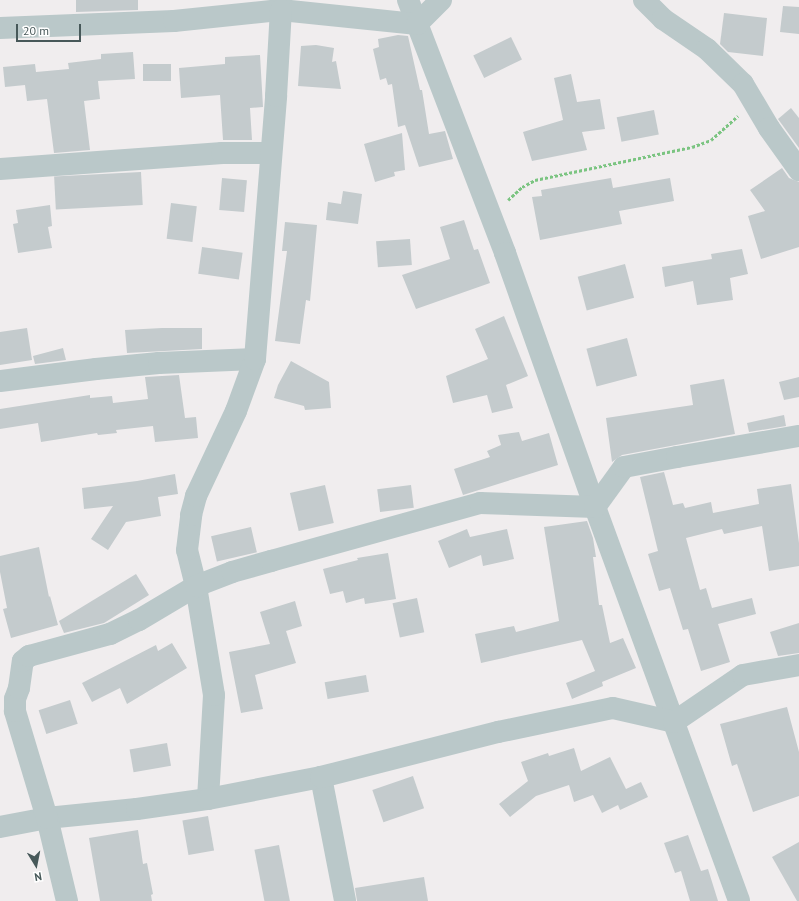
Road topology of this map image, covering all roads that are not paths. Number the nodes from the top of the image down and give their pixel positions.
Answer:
1 (408, 0) edge
2 (441, 0) edge
3 (644, 0) edge
4 (281, 10) junction
5 (417, 24) junction
6 (0, 28) edge
7 (271, 153) junction
8 (0, 169) edge
9 (799, 170) edge
10 (255, 359) junction
11 (0, 381) edge
12 (799, 436) edge
13 (595, 507) junction
14 (196, 586) junction
15 (799, 665) edge
16 (674, 722) junction
17 (321, 777) junction
18 (208, 799) junction
19 (47, 818) junction
20 (0, 827) edge
21 (67, 901) edge
22 (346, 901) edge
23 (739, 901) edge

1 - 5 street
2 - 5 street
3 - 9 street
4 - 5 street
4 - 6 street
4 - 7 street
5 - 13 street
7 - 8 street
7 - 10 street
10 - 11 street
10 - 14 street
12 - 13 street
13 - 14 street
13 - 16 street
14 - 18 street
14 - 19 street
15 - 16 street
16 - 17 street
16 - 23 street
17 - 18 street
17 - 22 street
18 - 19 street
19 - 20 street
19 - 21 street

